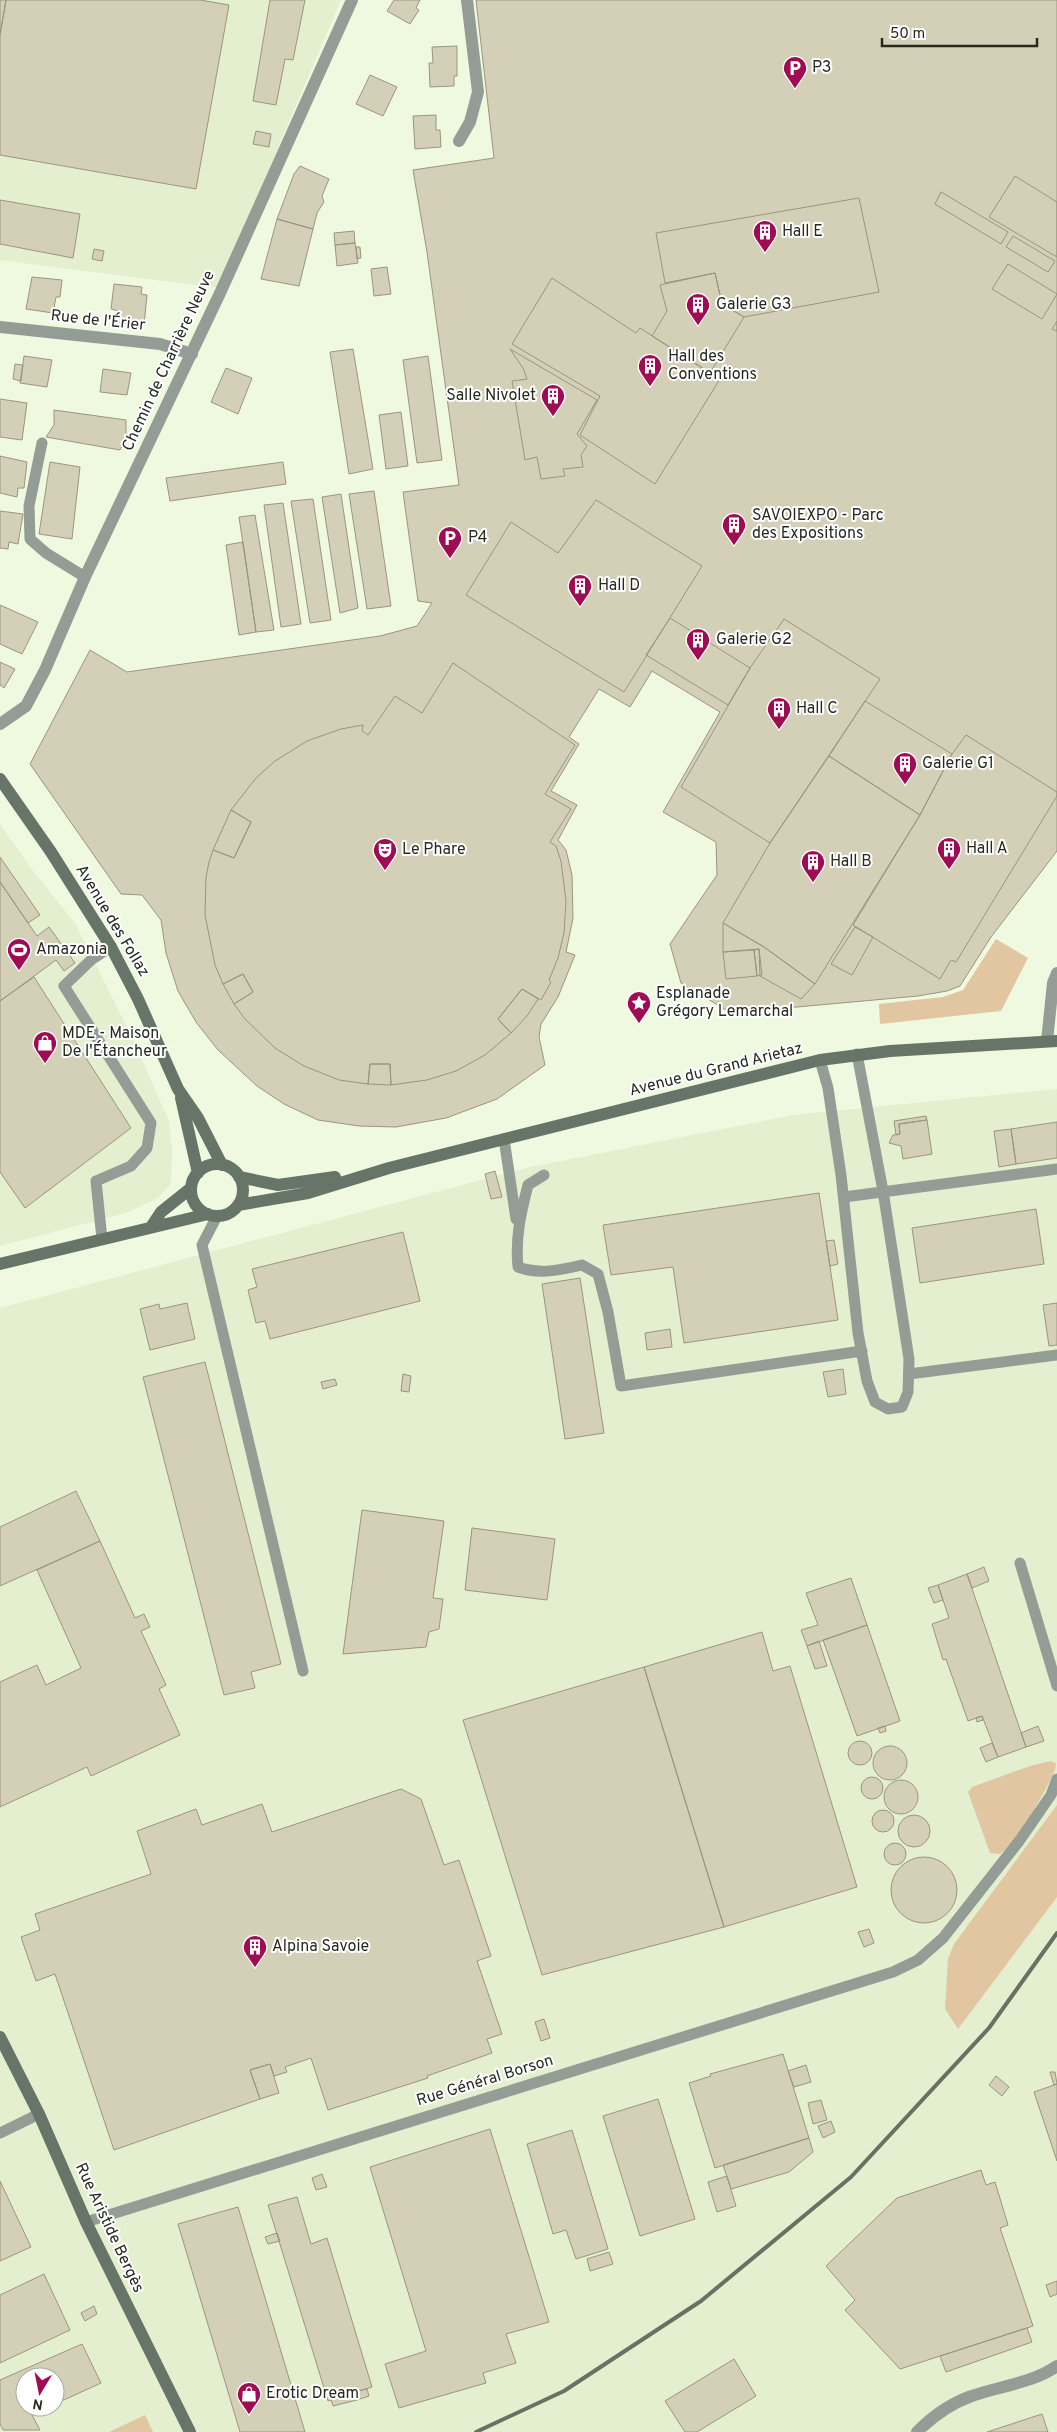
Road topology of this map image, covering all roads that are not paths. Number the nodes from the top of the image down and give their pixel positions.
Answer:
1 (352, 0) edge
2 (467, 0) edge
3 (458, 141) dead end
4 (0, 327) edge
5 (192, 354) junction
6 (42, 444) dead end
7 (85, 577) junction
8 (0, 724) edge
9 (0, 779) edge
10 (111, 947) junction
11 (1057, 973) edge
12 (1052, 1041) edge
13 (857, 1054) junction
14 (820, 1060) junction
15 (178, 1088) junction
16 (504, 1139) junction
17 (222, 1164) junction
18 (389, 1168) junction
19 (1057, 1169) edge
20 (198, 1172) junction
21 (544, 1174) dead end
22 (239, 1177) junction
23 (191, 1188) junction
24 (883, 1191) junction
25 (844, 1198) junction
26 (238, 1205) junction
27 (213, 1215) junction
28 (151, 1227) junction
29 (518, 1232) junction
30 (102, 1239) junction
31 (0, 1264) edge
32 (862, 1351) junction
33 (1057, 1355) edge
34 (908, 1374) junction
35 (1020, 1564) dead end
36 (302, 1671) dead end
37 (1057, 1686) edge
38 (1057, 1779) edge
39 (0, 2036) edge
40 (39, 2114) junction
41 (0, 2133) edge
42 (86, 2222) junction
43 (1057, 2366) edge
44 (190, 2432) edge
45 (917, 2432) edge

1 - 5 street, Chemin de Charrière Neuve
2 - 3 street
4 - 5 street, Rue de l'Érier
5 - 7 street, Chemin de Charrière Neuve
6 - 7 lane
7 - 8 street, Chemin de Charrière Neuve
9 - 10 main road, Avenue des Follaz
10 - 15 main road, Avenue des Follaz
10 - 30 lane
11 - 12 street
12 - 13 main road, Avenue du Grand Arietaz
13 - 14 main road, Avenue du Grand Arietaz
13 - 24 lane
14 - 16 main road, Avenue du Grand Arietaz
14 - 25 lane
15 - 17 main road, Avenue des Follaz
15 - 20 main road, Avenue des Follaz
16 - 18 main road, Avenue du Grand Arietaz
16 - 29 lane
17 - 20 main road
17 - 22 main road
18 - 22 main road, Avenue du Grand Arietaz
18 - 26 main road, Avenue du Grand Arietaz
19 - 24 lane
20 - 23 main road
21 - 29 lane
22 - 26 main road
23 - 27 main road
23 - 28 main road
24 - 25 lane
24 - 34 lane
25 - 32 lane
26 - 27 main road
27 - 28 main road
27 - 36 lane
28 - 30 main road
29 - 32 lane
30 - 31 main road
32 - 34 lane
33 - 34 lane
35 - 37 lane
38 - 42 lane, Rue Général Borson
39 - 40 main road, Rue Aristide Bergès
40 - 41 lane
40 - 42 main road, Rue Aristide Bergès
42 - 44 main road, Rue Aristide Bergès
43 - 45 street

